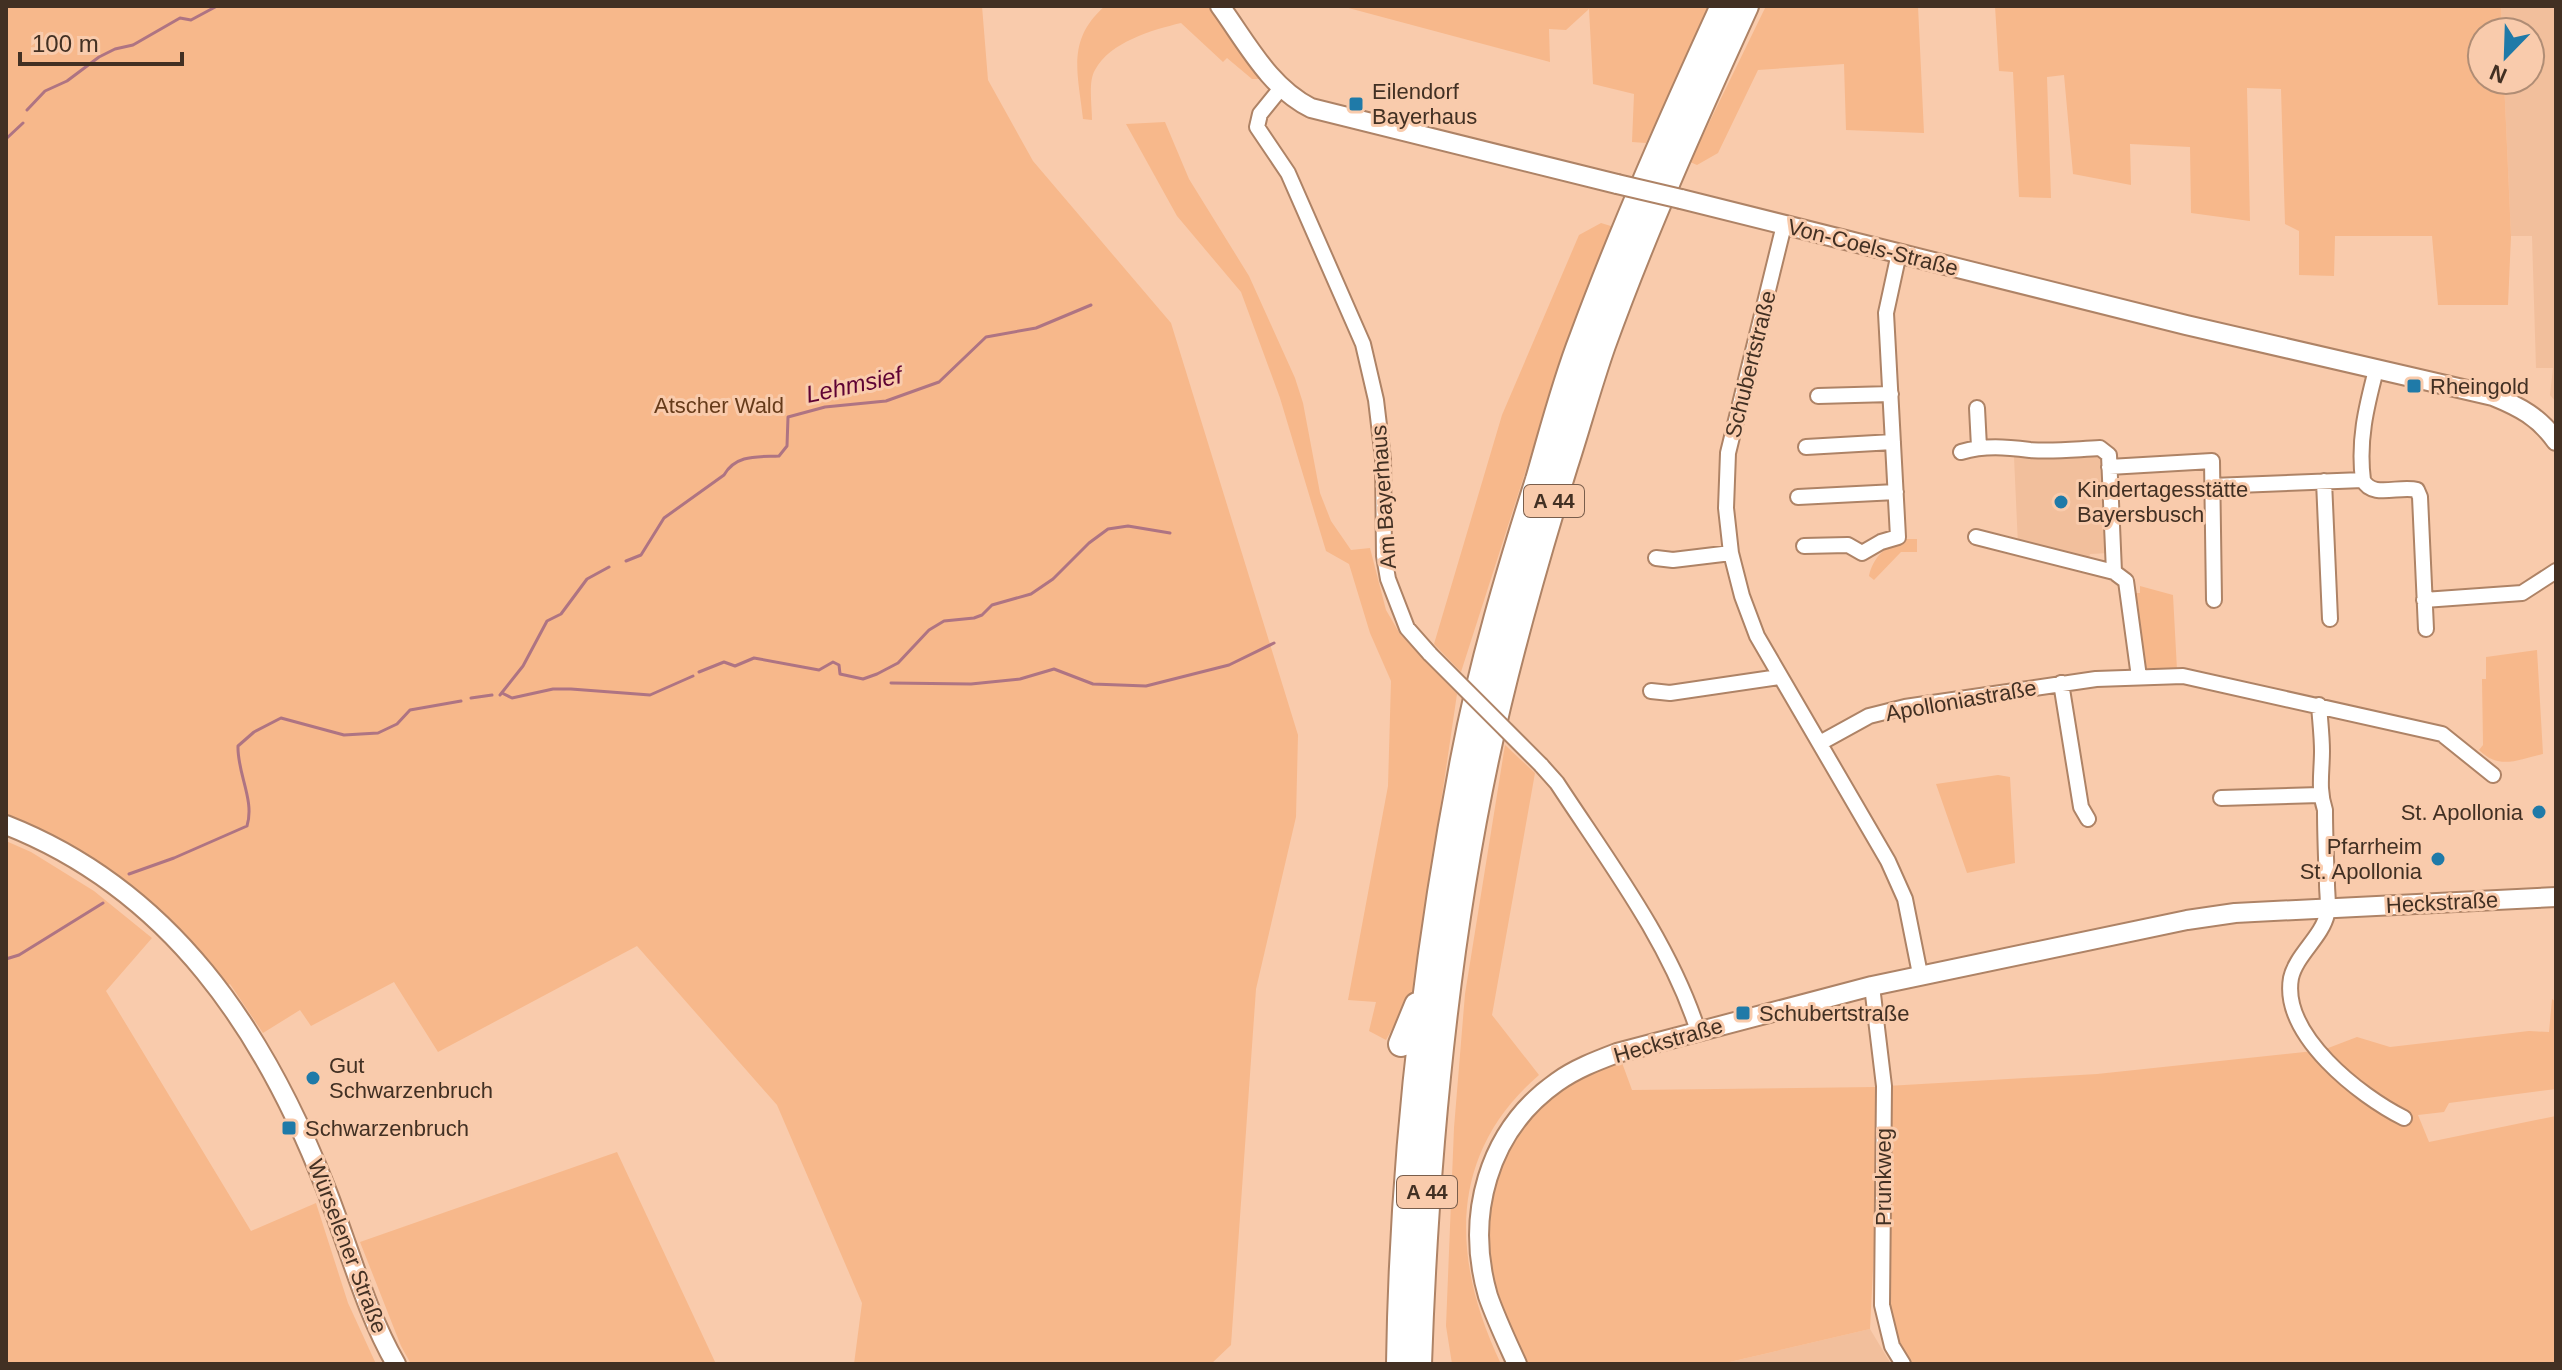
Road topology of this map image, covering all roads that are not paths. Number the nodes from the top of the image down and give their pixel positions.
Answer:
1 (1220, 6) edge
2 (1723, 6) edge
3 (1746, 6) edge
4 (1281, 88) junction
5 (1784, 225) junction
6 (1899, 253) junction
7 (2376, 370) junction
8 (1891, 394) junction
9 (1818, 396) dead end
10 (1977, 408) dead end
11 (2556, 441) edge
12 (1893, 442) junction
13 (1806, 447) dead end
14 (1979, 447) junction
15 (1961, 452) dead end
16 (2109, 467) junction
17 (2363, 480) junction
18 (2324, 481) junction
19 (2212, 486) junction
20 (1896, 492) junction
21 (1798, 497) dead end
22 (1976, 537) dead end
23 (1804, 546) dead end
24 (1731, 553) junction
25 (1656, 558) dead end
26 (2556, 571) edge
27 (2114, 572) junction
28 (2214, 600) dead end
29 (2424, 600) junction
30 (2330, 619) dead end
31 (2426, 629) dead end
32 (1779, 677) junction
33 (2139, 677) junction
34 (2061, 683) junction
35 (1651, 691) dead end
36 (2319, 705) junction
37 (1820, 743) junction
38 (2493, 775) dead end
39 (2320, 795) junction
40 (2221, 798) dead end
41 (2088, 819) dead end
42 (6, 825) edge
43 (2556, 897) edge
44 (2327, 907) junction
45 (1920, 974) junction
46 (1427, 985) junction
47 (1872, 986) junction
48 (1698, 1031) junction
49 (1401, 1044) dead end
50 (2404, 1118) dead end
51 (1384, 1230) dead end
52 (1400, 1292) junction
53 (396, 1364) edge
54 (1399, 1364) edge
55 (1419, 1364) edge
56 (1517, 1364) edge
57 (1903, 1364) edge

1 - 4 main road, Von-Coels-Straße
2 - 46 highway, A 44
3 - 55 highway, A 44
4 - 5 main road, Von-Coels-Straße, bridge
4 - 48 street, Am Bayerhaus, bridge
5 - 6 main road, Von-Coels-Straße
5 - 24 street, Schubertstraße
6 - 7 main road, Von-Coels-Straße
6 - 8 street
7 - 11 main road, Von-Coels-Straße
7 - 17 street
8 - 9 street
8 - 12 street
10 - 14 street
12 - 13 street
12 - 20 street
14 - 15 street
14 - 16 street
16 - 19 street
16 - 27 street
17 - 18 street
17 - 29 street
18 - 19 street
18 - 30 street
19 - 28 street
20 - 21 street
20 - 23 street
22 - 27 street
24 - 25 street
24 - 32 street, Schubertstraße
26 - 29 street
27 - 33 street
29 - 31 street
32 - 35 street
32 - 37 street, Schubertstraße
33 - 34 street, Apolloniastraße
33 - 36 street, Apolloniastraße
34 - 37 street, Apolloniastraße
34 - 41 street, Apolloniastraße
36 - 38 street, Apolloniastraße
36 - 39 street
37 - 45 street, Schubertstraße
39 - 40 street
39 - 44 street
42 - 53 main road, Würselener Straße
43 - 44 main road, Heckstraße
44 - 45 main road, Heckstraße
44 - 50 street
45 - 47 main road, Heckstraße
46 - 49 highway
46 - 52 highway, A 44
47 - 48 main road, Heckstraße
47 - 57 street, Prunkweg
48 - 56 main road, Heckstraße
51 - 52 highway
52 - 54 highway, A 44

